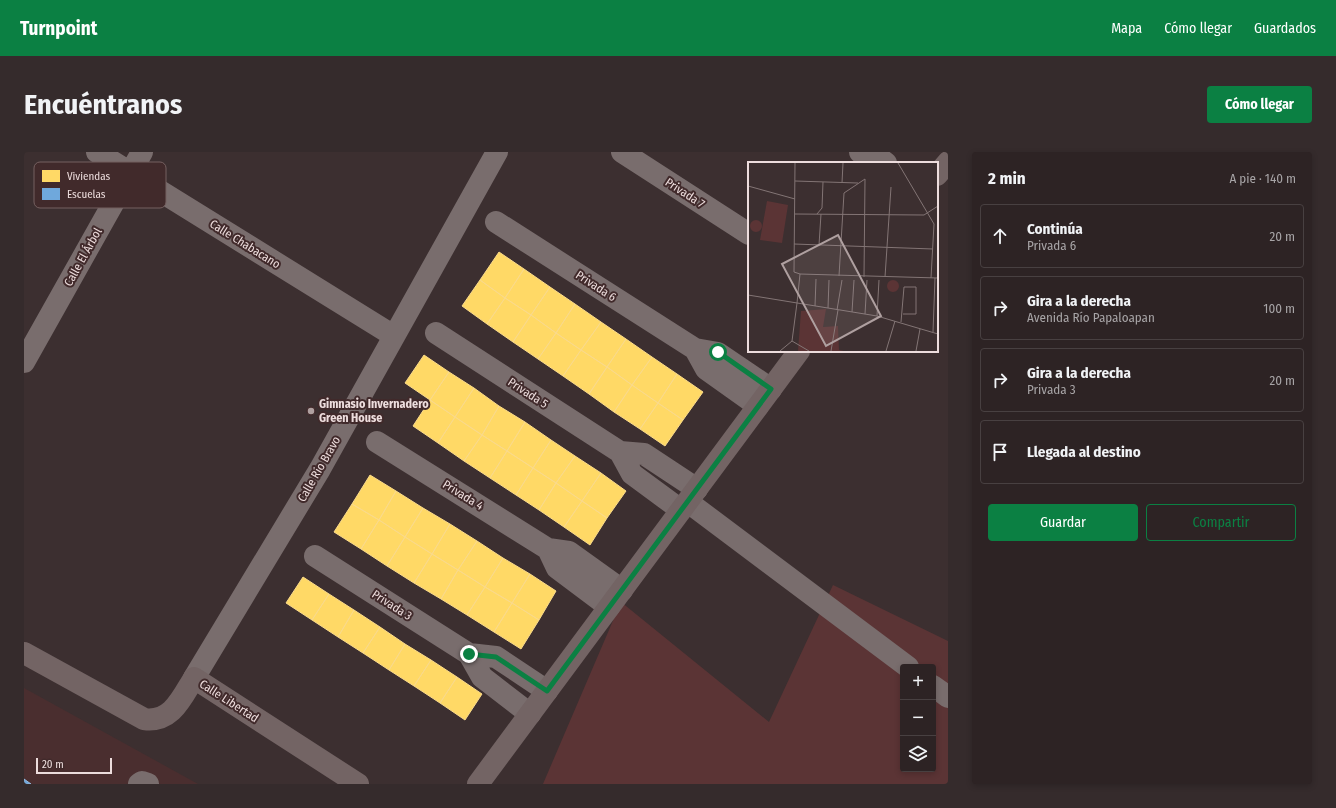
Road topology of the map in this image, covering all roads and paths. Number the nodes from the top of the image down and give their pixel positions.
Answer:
1 (97, 152) edge
2 (142, 152) edge
3 (497, 152) edge
4 (622, 152) edge
5 (853, 152) edge
6 (860, 152) edge
7 (114, 162) edge
8 (136, 162) edge
9 (858, 162) edge
10 (885, 162) edge
11 (948, 162) edge
12 (938, 174) edge
13 (166, 194) edge
14 (110, 208) edge
15 (496, 222) dead end
16 (748, 233) edge
17 (436, 333) dead end
18 (394, 336) junction
19 (695, 350) junction
20 (798, 352) edge
21 (24, 362) edge
22 (771, 389) junction
23 (758, 406) junction
24 (377, 442) dead end
25 (688, 500) junction
26 (548, 549) junction
27 (315, 556) dead end
28 (622, 590) junction
29 (609, 607) junction
30 (24, 653) edge
31 (469, 654) junction
32 (904, 664) edge
33 (194, 678) junction
34 (936, 688) edge
35 (547, 691) junction
36 (948, 697) edge
37 (530, 714) junction
38 (139, 784) edge
39 (148, 784) edge
40 (358, 784) edge
41 (478, 784) edge

1 - 7 street, Calle Chabacano
2 - 8 street, Calle El Árbol
3 - 18 street, Calle Río Bravo
4 - 16 street, Privada 7
5 - 9 street
6 - 10 street
11 - 12 main road
13 - 18 street, Calle Chabacano
14 - 21 street, Calle El Árbol
15 - 19 street, Privada 6
17 - 25 street, Privada 5
18 - 33 street, Calle Río Bravo
19 - 22 street, Privada 6
19 - 23 street, Privada 6
20 - 22 main road
22 - 23 main road
23 - 25 main road
24 - 26 street, Privada 4
25 - 28 main road
25 - 32 street, Privada 5
26 - 28 street, Privada 4
26 - 29 street
27 - 31 street, Privada 3
28 - 29 main road
29 - 35 main road
30 - 33 main road, Calle Libertad
31 - 35 street, Privada 3
31 - 37 street, Privada 3
33 - 40 main road, Calle Libertad
34 - 36 street
35 - 37 main road
37 - 41 main road
38 - 39 street

